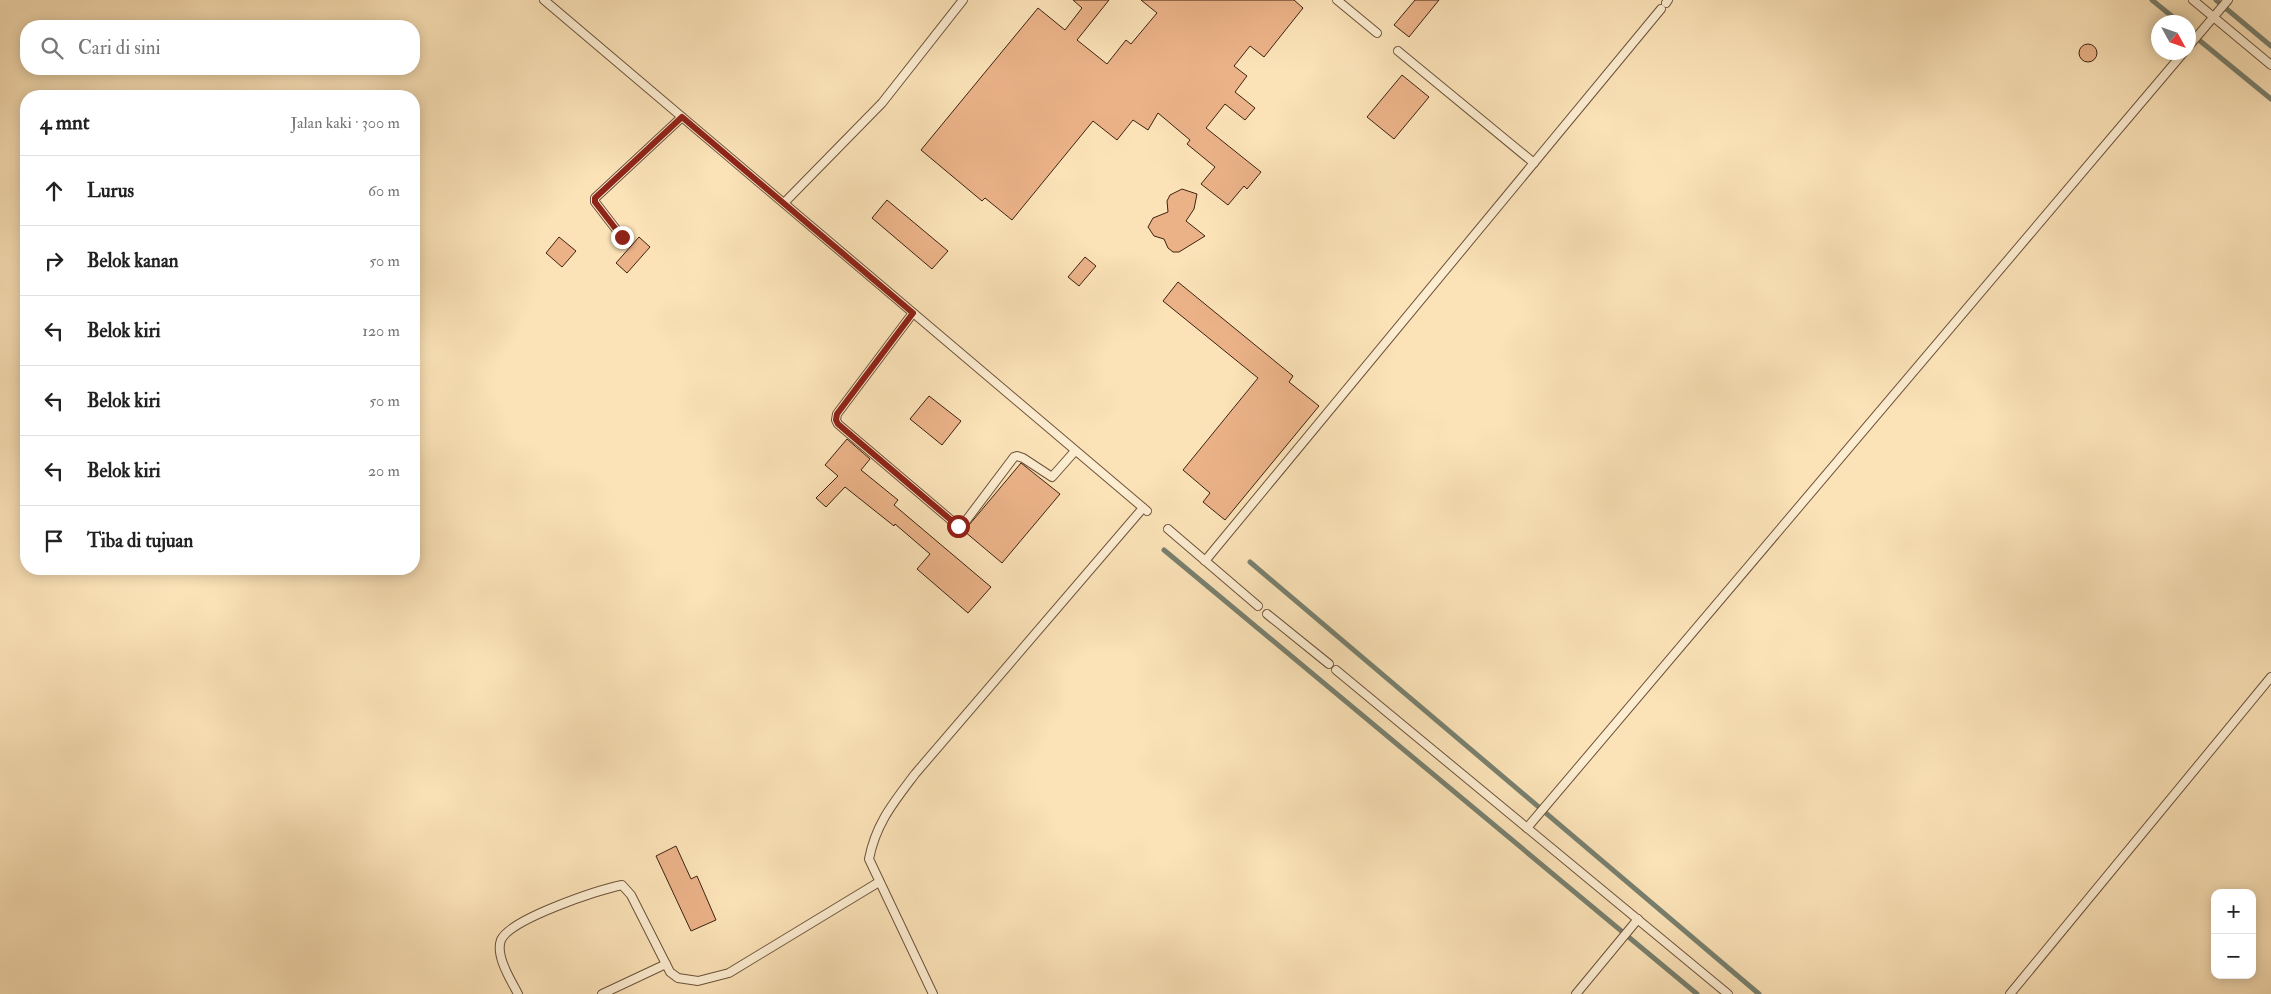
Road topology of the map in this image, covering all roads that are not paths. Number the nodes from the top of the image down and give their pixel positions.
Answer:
1 (544, 0) edge
2 (963, 0) edge
3 (1337, 0) edge
4 (2193, 0) edge
5 (2228, 0) edge
6 (1665, 4) edge
7 (2214, 17) junction
8 (1377, 33) dead end
9 (2196, 38) edge
10 (1398, 51) dead end
11 (2177, 60) edge
12 (2271, 65) edge
13 (682, 117) junction
14 (1534, 163) junction
15 (784, 204) junction
16 (622, 237) dead end
17 (913, 313) junction
18 (1075, 451) junction
19 (1168, 529) dead end
20 (1205, 560) junction
21 (1258, 606) dead end
22 (1267, 614) dead end
23 (1328, 664) dead end
24 (1336, 670) dead end
25 (2271, 677) edge
26 (1527, 828) junction
27 (879, 882) junction
28 (1638, 919) junction
29 (666, 964) junction
30 (518, 994) edge
31 (602, 994) edge
32 (933, 994) edge
33 (1576, 994) edge
34 (1728, 994) edge
35 (2010, 994) edge

1 - 13 lane
2 - 15 lane
3 - 8 lane
4 - 7 lane
5 - 7 lane
6 - 14 lane
7 - 9 lane
7 - 12 lane
10 - 14 lane
11 - 26 lane
13 - 15 lane
13 - 16 lane
14 - 20 lane
15 - 17 lane
17 - 18 lane
17 - 18 lane
18 - 27 lane
19 - 20 lane
20 - 21 lane
22 - 23 lane
24 - 26 lane
25 - 35 lane
26 - 28 lane
27 - 29 lane
27 - 32 lane
28 - 33 lane
28 - 34 lane
29 - 30 lane
29 - 31 lane

